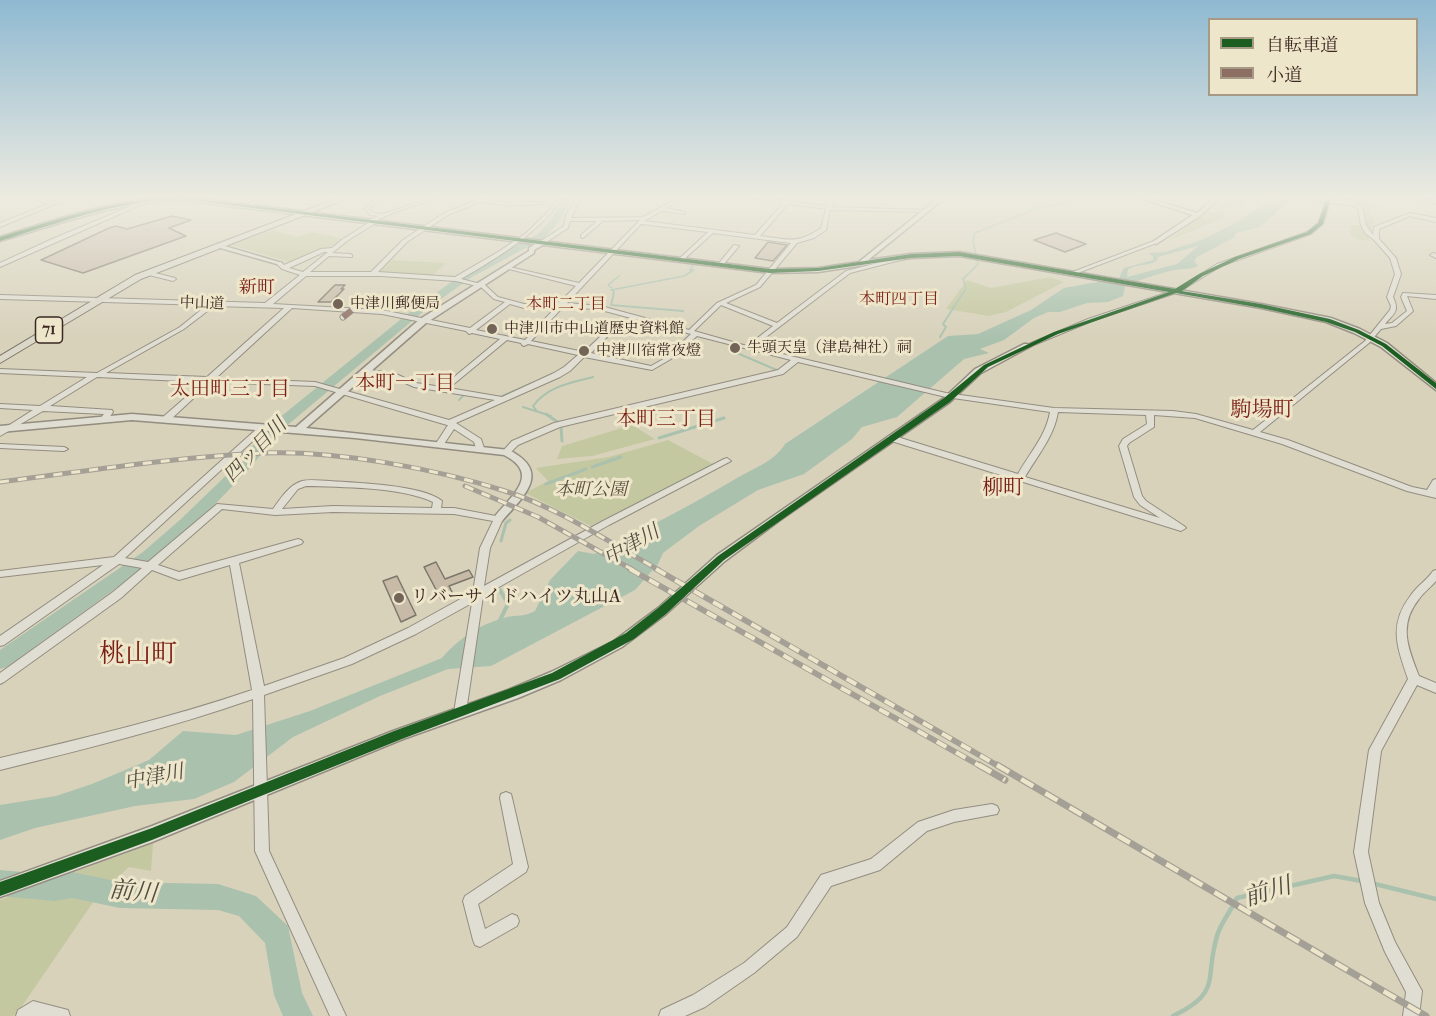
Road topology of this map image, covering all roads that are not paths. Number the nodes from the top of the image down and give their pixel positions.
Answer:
1 (43, 245) edge
2 (341, 245) edge
3 (401, 245) edge
4 (515, 245) edge
5 (536, 245) edge
6 (568, 245) edge
7 (618, 245) edge
8 (697, 245) edge
9 (792, 245) edge
10 (881, 245) edge
11 (1146, 245) edge
12 (1274, 245) edge
13 (1382, 245) edge
14 (219, 246) joint
15 (736, 246) dead end
16 (613, 251) junction
17 (332, 252) junction
18 (872, 252) junction
19 (908, 255) junction
20 (350, 256) dead end
21 (888, 258) junction
22 (681, 260) junction
23 (862, 262) junction
24 (721, 264) junction
25 (282, 265) junction
26 (0, 266) edge
27 (507, 267) junction
28 (770, 271) junction
29 (147, 273) junction
30 (1077, 273) junction
31 (304, 274) junction
32 (373, 274) junction
33 (173, 279) dead end
34 (457, 280) junction
35 (475, 284) junction
36 (579, 285) junction
37 (1177, 291) junction
38 (0, 297) edge
39 (1436, 297) edge
40 (97, 300) junction
41 (509, 302) junction
42 (721, 303) junction
43 (212, 304) junction
44 (561, 304) junction
45 (266, 306) junction
46 (290, 306) junction
47 (353, 309) junction
48 (343, 317) dead end
49 (420, 321) junction
50 (777, 325) junction
51 (593, 327) dead end
52 (1379, 327) junction
53 (469, 332) junction
54 (693, 333) junction
55 (1370, 337) junction
56 (504, 339) junction
57 (524, 344) junction
58 (1027, 346) joint
59 (748, 348) junction
60 (584, 355) junction
61 (0, 360) edge
62 (796, 360) junction
63 (0, 371) edge
64 (365, 371) junction
65 (96, 375) junction
66 (212, 379) junction
67 (1436, 387) edge
68 (338, 390) junction
69 (442, 390) junction
70 (949, 395) junction
71 (501, 399) junction
72 (0, 406) edge
73 (41, 408) junction
74 (1054, 410) junction
75 (1150, 412) junction
76 (104, 418) junction
77 (166, 419) junction
78 (451, 423) junction
79 (266, 427) junction
80 (3, 430) edge
81 (294, 430) junction
82 (1254, 433) junction
83 (891, 438) junction
84 (439, 445) junction
85 (0, 446) edge
86 (480, 448) junction
87 (64, 449) dead end
88 (506, 452) junction
89 (727, 461) dead end
90 (1020, 478) junction
91 (1436, 482) edge
92 (1433, 494) edge
93 (436, 511) junction
94 (275, 512) junction
95 (498, 519) junction
96 (298, 542) dead end
97 (120, 560) junction
98 (234, 561) junction
99 (147, 566) junction
100 (1436, 573) edge
101 (0, 574) edge
102 (477, 599) junction
103 (0, 642) edge
104 (1414, 678) junction
105 (0, 679) edge
106 (1436, 688) edge
107 (259, 696) junction
108 (461, 705) junction
109 (0, 764) edge
110 (260, 785) junction
111 (506, 798) dead end
112 (992, 810) dead end
113 (0, 889) edge
114 (512, 921) dead end
115 (24, 1016) edge
116 (62, 1016) edge
117 (338, 1016) edge
118 (667, 1016) edge
119 (1412, 1016) edge

1 - 26 street
2 - 17 street
3 - 32 street
4 - 34 street
5 - 27 street
6 - 16 street
7 - 16 street
8 - 22 street
9 - 28 street
10 - 18 street
11 - 30 street
12 - 37 street
13 - 52 street
14 - 25 street
14 - 29 main road, 71
15 - 24 street
16 - 22 street
16 - 36 street
17 - 20 street
17 - 25 street
17 - 31 street
18 - 21 street
18 - 23 street
19 - 21 street
19 - 30 street
19 - 50 street
21 - 23 street
22 - 24 street
23 - 28 street
24 - 28 street
25 - 31 street
27 - 35 street
27 - 36 street
28 - 42 street
29 - 33 street
29 - 40 main road, 71
30 - 37 street
31 - 32 street
31 - 45 street
32 - 34 street
34 - 35 street
35 - 41 street
35 - 49 street
36 - 44 street
37 - 55 street
37 - 58 street
38 - 40 street, 中山道
39 - 52 street
40 - 43 street, 中山道
40 - 61 main road, 71
41 - 44 street
41 - 53 street
42 - 50 street
42 - 54 street
43 - 45 street, 中山道
43 - 65 street
44 - 54 street
44 - 57 street
45 - 46 street, 中山道
46 - 47 street, 中山道
46 - 66 street
47 - 48 street
47 - 49 street, 中山道
49 - 53 street
49 - 64 street
50 - 59 street
51 - 60 street
52 - 55 street
53 - 56 street
54 - 59 street
54 - 60 street
55 - 67 street
55 - 82 street
56 - 57 street
56 - 69 street
57 - 60 street
58 - 70 street
59 - 62 street
60 - 71 street
62 - 70 street
62 - 88 street
63 - 65 street
64 - 68 street
64 - 69 street
65 - 66 street
65 - 73 street
66 - 68 street
66 - 77 street
68 - 78 street
68 - 81 street
69 - 71 street
70 - 74 street
70 - 83 street
71 - 78 street
72 - 73 street
73 - 76 street
73 - 80 street
74 - 75 street
74 - 90 street
75 - 82 street
75 - 90 street
76 - 77 street
76 - 80 street
77 - 79 street
78 - 84 street
78 - 86 street
79 - 81 street
79 - 97 street
81 - 84 street
82 - 92 street
83 - 90 street
83 - 108 street
84 - 86 street
85 - 87 street
86 - 88 street
88 - 95 street
89 - 102 street
91 - 92 street
93 - 94 street
93 - 94 street
93 - 95 street
94 - 99 street
95 - 102 street
96 - 98 street
97 - 99 street
97 - 101 street
97 - 103 street
98 - 99 street
98 - 107 street
99 - 105 street
100 - 104 street
102 - 107 street
102 - 108 street
104 - 106 street
104 - 119 street
107 - 109 street
107 - 110 street
108 - 110 street
110 - 113 street
110 - 117 street
111 - 114 street
112 - 118 street
115 - 116 street

